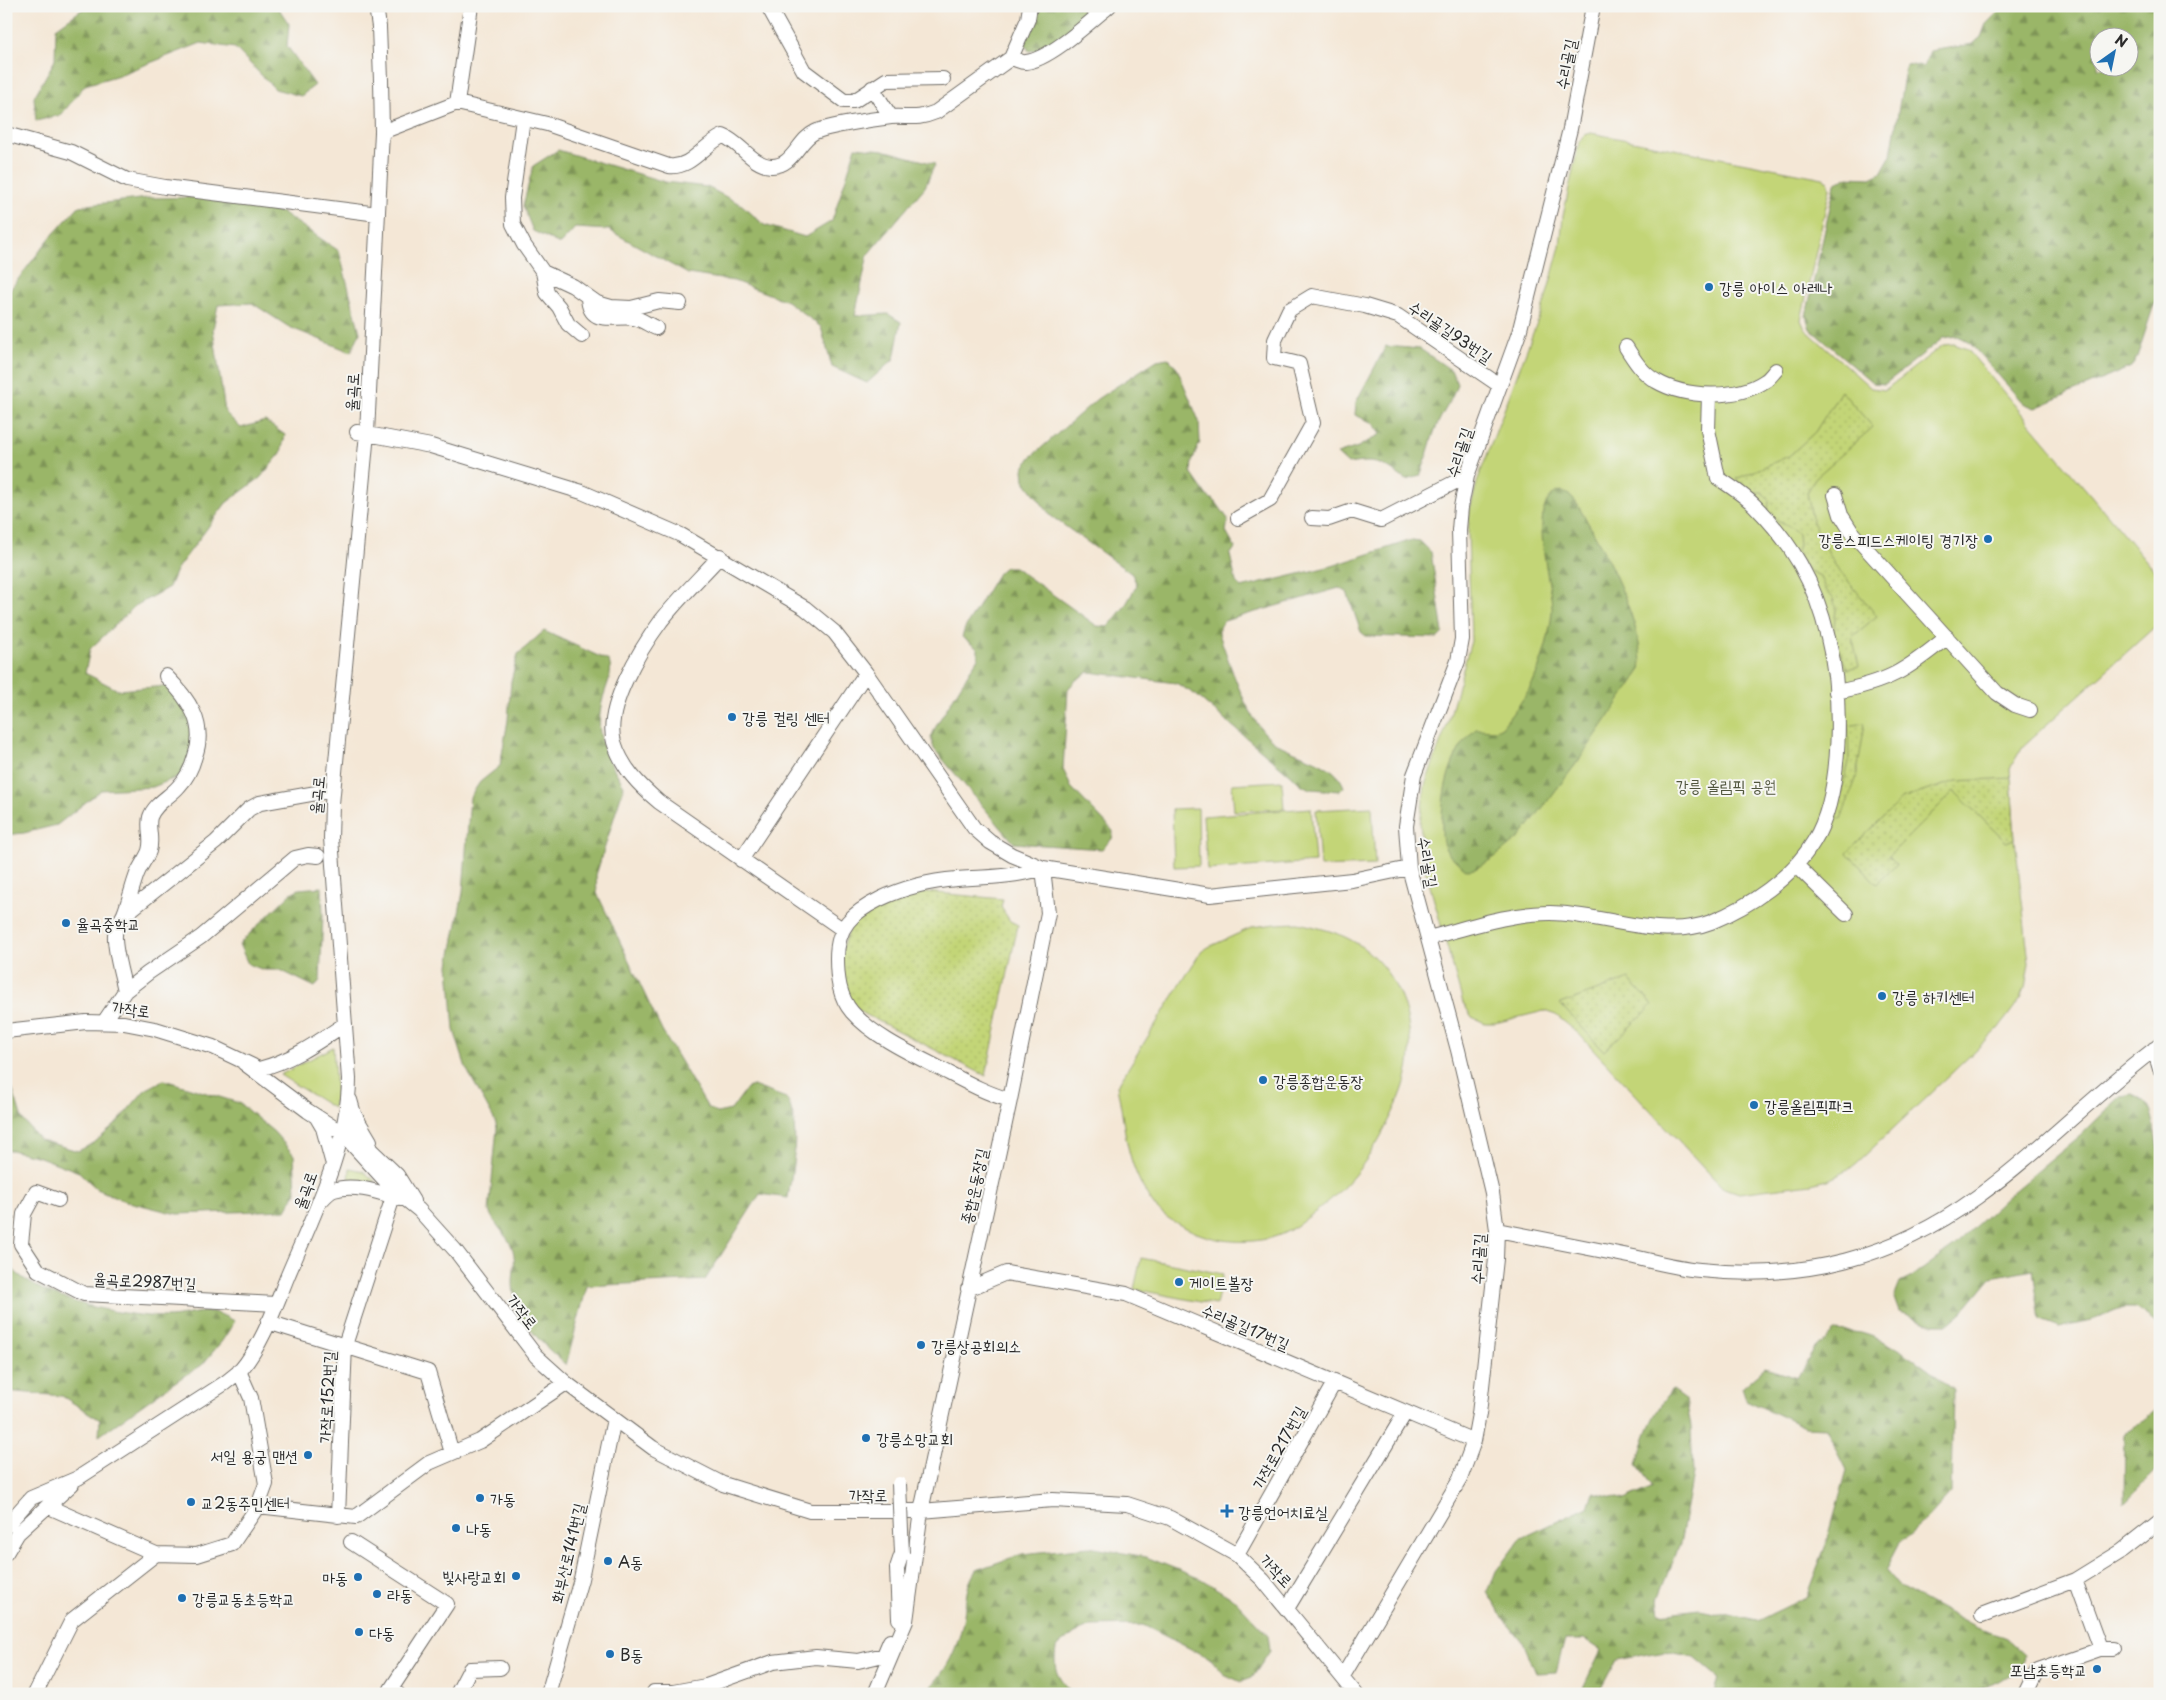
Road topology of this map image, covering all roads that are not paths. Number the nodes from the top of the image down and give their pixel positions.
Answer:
1 (376, 6) edge
2 (471, 6) edge
3 (768, 6) edge
4 (1030, 6) edge
5 (1109, 6) edge
6 (1593, 6) edge
7 (1011, 58) junction
8 (943, 78) dead end
9 (872, 88) junction
10 (457, 103) junction
11 (891, 117) junction
12 (523, 119) junction
13 (382, 132) junction
14 (6, 134) edge
15 (378, 214) junction
16 (542, 272) junction
17 (588, 297) junction
18 (680, 303) dead end
19 (656, 328) dead end
20 (582, 336) dead end
21 (1626, 347) dead end
22 (1776, 370) dead end
23 (1499, 385) junction
24 (1709, 395) junction
25 (362, 432) junction
26 (1467, 476) junction
27 (1835, 495) dead end
28 (1238, 518) dead end
29 (1312, 518) dead end
30 (720, 556) junction
31 (1947, 637) junction
32 (866, 673) junction
33 (166, 676) dead end
34 (1836, 692) junction
35 (2030, 710) dead end
36 (322, 792) dead end
37 (318, 856) dead end
38 (741, 860) junction
39 (1796, 866) junction
40 (1043, 868) junction
41 (1409, 868) junction
42 (1846, 914) dead end
43 (123, 916) junction
44 (842, 929) junction
45 (1428, 938) junction
46 (125, 991) junction
47 (104, 1022) junction
48 (344, 1024) junction
49 (6, 1031) edge
50 (2157, 1047) edge
51 (244, 1063) junction
52 (259, 1069) junction
53 (2160, 1069) edge
54 (349, 1097) junction
55 (1010, 1100) junction
56 (316, 1115) junction
57 (343, 1128) junction
58 (332, 1162) junction
59 (397, 1175) junction
60 (393, 1197) junction
61 (58, 1200) dead end
62 (318, 1204) junction
63 (414, 1206) junction
64 (1497, 1230) junction
65 (968, 1289) junction
66 (276, 1304) junction
67 (268, 1322) junction
68 (345, 1346) junction
69 (240, 1371) junction
70 (566, 1383) junction
71 (1334, 1383) junction
72 (1405, 1413) junction
73 (614, 1419) junction
74 (1474, 1441) junction
75 (452, 1453) junction
76 (78, 1478) junction
77 (899, 1484) dead end
78 (49, 1506) junction
79 (258, 1506) junction
80 (921, 1511) junction
81 (338, 1516) junction
82 (2160, 1521) edge
83 (6, 1526) edge
84 (351, 1542) dead end
85 (6, 1553) edge
86 (156, 1554) junction
87 (1237, 1555) junction
88 (2074, 1580) junction
89 (1288, 1607) junction
90 (1982, 1615) dead end
91 (2100, 1649) junction
92 (2114, 1650) dead end
93 (500, 1668) dead end
94 (1343, 1676) junction
95 (35, 1694) edge
96 (398, 1694) edge
97 (457, 1694) edge
98 (548, 1694) edge
99 (653, 1694) edge
100 (875, 1694) edge
101 (1356, 1694) edge
102 (2026, 1694) edge

1 - 13 street, 율곡로
2 - 10 street
3 - 9 street
4 - 7 street
5 - 7 street
6 - 23 street, 수리골길
7 - 11 street
8 - 9 street
9 - 11 street
10 - 12 street
10 - 13 street
11 - 12 street
12 - 16 street
13 - 15 street, 율곡로
14 - 15 street
15 - 25 street, 율곡로
16 - 17 street
16 - 20 street
17 - 18 street
17 - 19 street
21 - 24 street
22 - 24 street
23 - 26 street, 수리골길
23 - 28 street, 수리골길93번길
24 - 34 street
25 - 30 street
25 - 48 street, 율곡로
26 - 29 street
26 - 41 street, 수리골길
27 - 31 street
30 - 32 street
30 - 38 street
31 - 34 street
31 - 35 street
32 - 38 street
32 - 40 street
33 - 43 street
34 - 39 street
36 - 43 street
37 - 46 street
38 - 44 street
39 - 42 street
39 - 45 street
40 - 41 street
40 - 44 street
40 - 55 street, 종합운동장길
41 - 45 street, 수리골길
43 - 46 street
44 - 55 street
45 - 64 street, 수리골길
46 - 47 street
47 - 49 street, 가작로
47 - 51 street, 가작로
48 - 52 street
48 - 54 street, 율곡로
50 - 53 street
50 - 64 street
51 - 52 street, 가작로
51 - 56 street, 가작로
52 - 57 street, 가작로
54 - 57 street, 율곡로
54 - 59 street
55 - 65 street, 종합운동장길
56 - 57 street, 가작로
56 - 58 street
57 - 58 street, 율곡로
57 - 59 street, 가작로
57 - 63 street, 가작로
58 - 62 street, 율곡로
59 - 63 street, 가작로
60 - 62 street
60 - 63 street
60 - 68 street, 가작로152번길
61 - 66 street, 율곡로2987번길
62 - 66 street, 율곡로
63 - 70 street, 가작로
64 - 74 street, 수리골길
65 - 71 street, 수리골길17번길
65 - 80 street, 종합운동장길
66 - 67 street, 율곡로
67 - 68 street
67 - 69 street, 율곡로
68 - 75 street
68 - 81 street, 가작로152번길
69 - 76 street, 율곡로
69 - 79 street
70 - 73 street, 가작로
70 - 75 street
71 - 72 street, 수리골길17번길
71 - 87 street, 가작로217번길
72 - 74 street, 수리골길17번길
72 - 89 street
73 - 80 street, 가작로
73 - 98 street, 화부산로141번길
74 - 94 street, 수리골길
75 - 81 street
76 - 78 street, 율곡로
76 - 83 street, 율곡로
77 - 99 street, bridge
78 - 85 street, 율곡로
78 - 86 street
79 - 81 street
79 - 86 street
80 - 87 street, 가작로
80 - 100 street, 종합운동장길
82 - 88 street
84 - 96 street
86 - 95 street
87 - 89 street, 가작로
88 - 90 street
88 - 91 street
89 - 94 street, 가작로
91 - 92 street
91 - 102 street
93 - 97 street
94 - 101 street, 가작로

